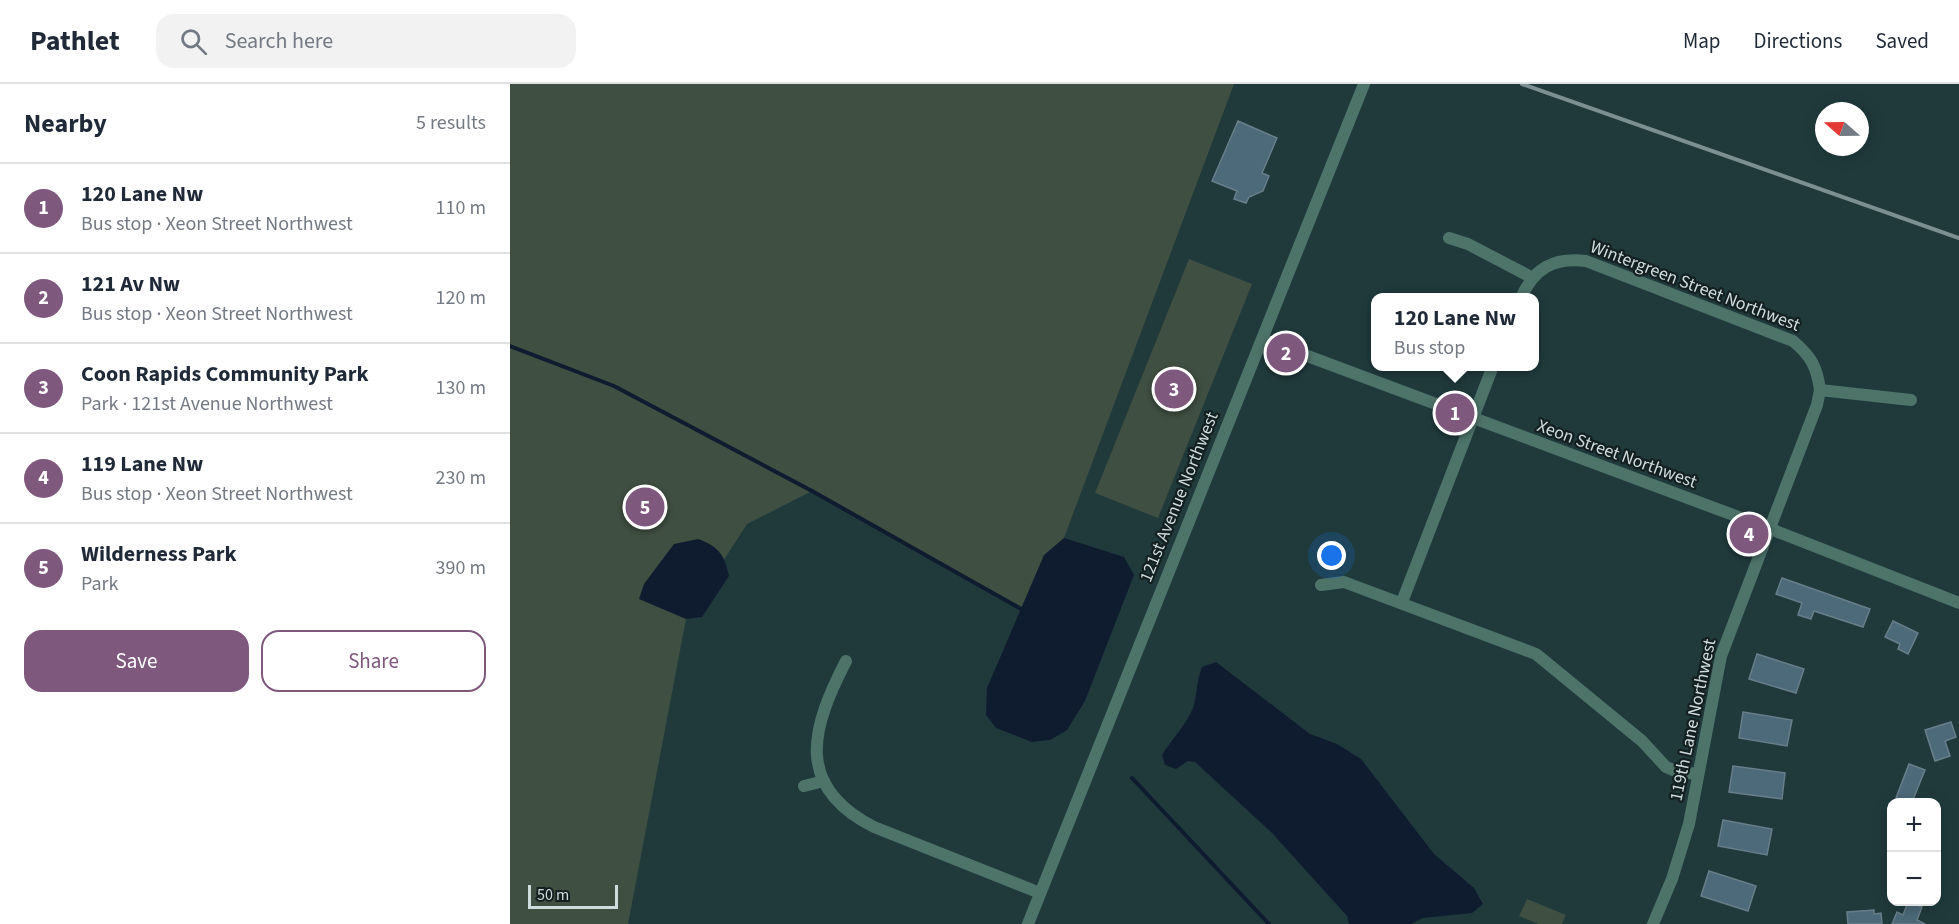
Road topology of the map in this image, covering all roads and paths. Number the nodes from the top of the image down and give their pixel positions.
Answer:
1 (1364, 84) edge
2 (1449, 238) dead end
3 (1531, 277) junction
4 (1523, 293) edge
5 (1262, 339) junction
6 (1491, 371) edge
7 (1820, 390) junction
8 (1911, 400) dead end
9 (1472, 420) junction
10 (1768, 528) junction
11 (1321, 585) dead end
12 (1402, 602) junction
13 (1959, 603) edge
14 (846, 661) dead end
15 (1698, 774) junction
16 (824, 781) junction
17 (804, 786) dead end
18 (1040, 893) junction
19 (1028, 924) edge
20 (1653, 924) edge

1 - 5 street, 121st Avenue Northwest
2 - 3 street
3 - 4 street
3 - 7 street, Wintergreen Street Northwest
5 - 9 street, Xeon Street Northwest
5 - 18 street, 121st Avenue Northwest
6 - 9 street
7 - 8 street
7 - 10 street, 119th Lane Northwest
9 - 10 street, Xeon Street Northwest
9 - 12 street
10 - 13 street, Xeon Street Northwest
10 - 15 street, 119th Lane Northwest
11 - 12 street
12 - 15 street
14 - 16 street
15 - 20 street, 119th Lane Northwest
16 - 17 street
16 - 18 street
18 - 19 street, 121st Avenue Northwest

